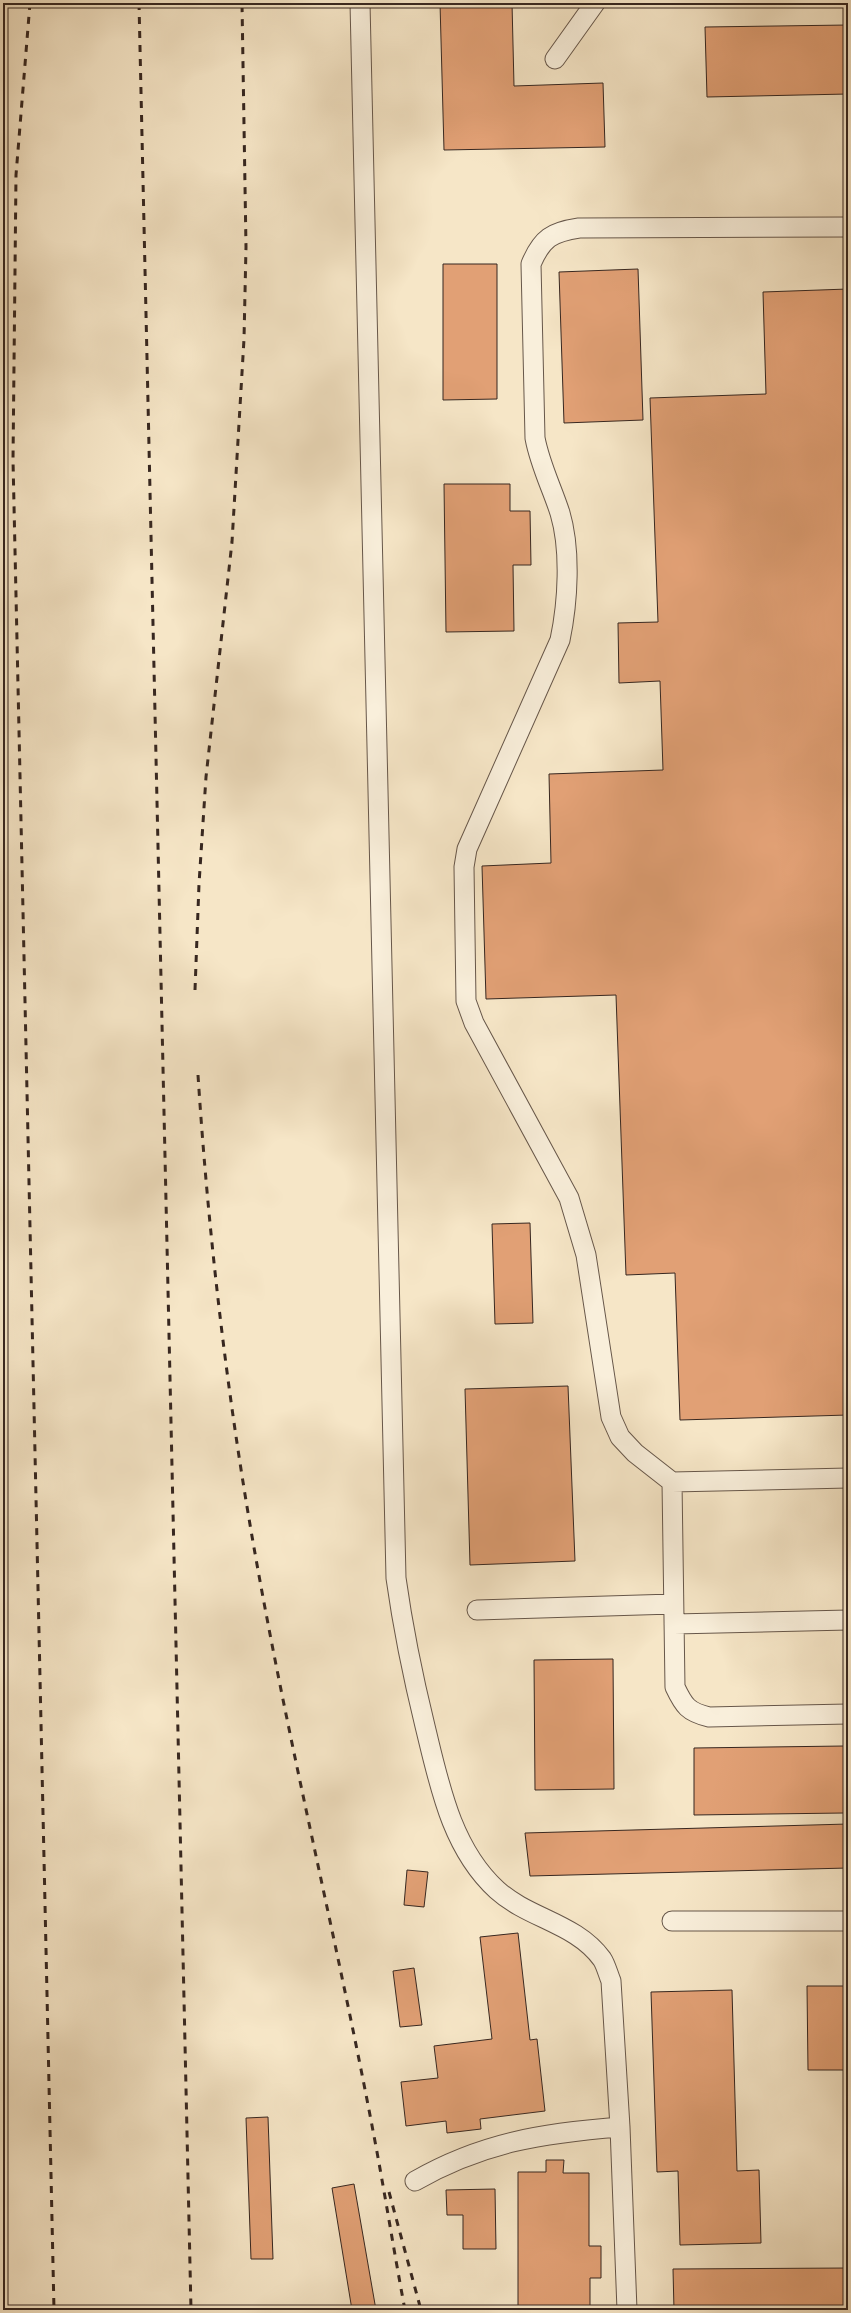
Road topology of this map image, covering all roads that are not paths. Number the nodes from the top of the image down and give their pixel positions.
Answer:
1 (360, 3) edge
2 (595, 3) edge
3 (555, 59) dead end
4 (848, 227) edge
5 (848, 1478) edge
6 (672, 1482) junction
7 (674, 1604) junction
8 (477, 1610) dead end
9 (848, 1620) edge
10 (674, 1624) junction
11 (848, 1714) edge
12 (672, 1921) dead end
13 (848, 1921) edge
14 (620, 2127) junction
15 (415, 2180) dead end
16 (627, 2310) edge

1 - 14 lane
2 - 3 lane
4 - 6 lane
5 - 6 lane
6 - 7 lane
7 - 8 lane
7 - 10 lane
9 - 10 lane
10 - 11 lane
12 - 13 lane
14 - 15 lane
14 - 16 lane

